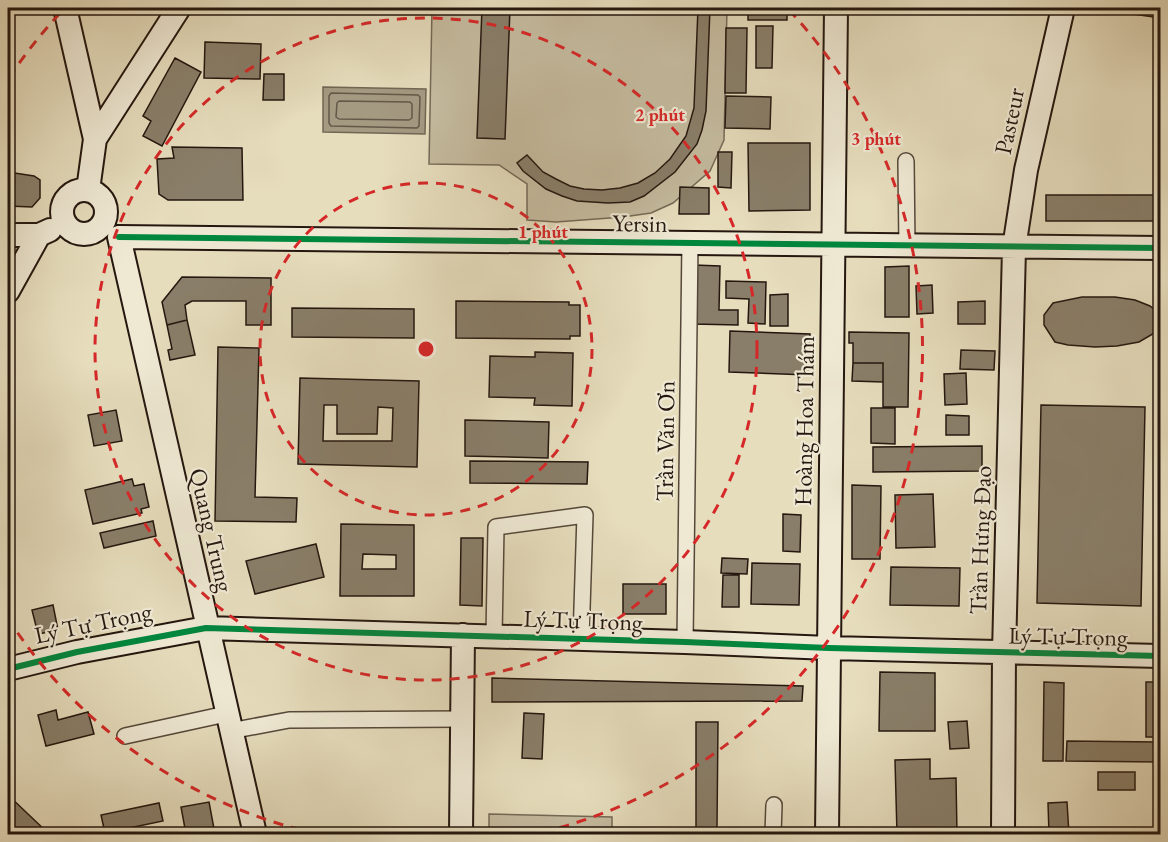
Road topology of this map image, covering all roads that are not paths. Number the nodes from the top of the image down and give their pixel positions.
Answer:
1 (65, 8) edge
2 (179, 8) edge
3 (836, 8) edge
4 (1063, 8) edge
5 (95, 138) junction
6 (906, 161) dead end
7 (88, 190) junction
8 (64, 224) junction
9 (111, 231) junction
10 (39, 235) junction
11 (8, 236) edge
12 (690, 242) junction
13 (833, 246) junction
14 (907, 247) junction
15 (1014, 248) junction
16 (1161, 248) edge
17 (8, 291) edge
18 (206, 628) junction
19 (463, 635) junction
20 (494, 636) junction
21 (581, 639) junction
22 (685, 642) junction
23 (829, 648) junction
24 (1004, 653) junction
25 (1161, 656) edge
26 (8, 669) edge
27 (462, 719) junction
28 (228, 722) junction
29 (125, 736) dead end
30 (774, 805) dead end
31 (255, 834) edge
32 (461, 834) edge
33 (773, 834) edge
34 (827, 834) edge
35 (1003, 834) edge

1 - 5 street
2 - 5 street
3 - 13 street, Hoàng Hoa Thám
4 - 15 street, Pasteur
5 - 7 street
6 - 14 street
7 - 8 street
7 - 9 street
8 - 9 street
8 - 10 street
9 - 12 street, Yersin
9 - 18 street, Quang Trung
10 - 11 street
10 - 17 street
12 - 13 street, Yersin
12 - 22 street, Trần Văn Ơn
13 - 14 street, Yersin
13 - 23 street, Hoàng Hoa Thám
14 - 15 street, Yersin
15 - 16 street, Yersin
15 - 24 street, Trần Hưng Đạo
18 - 19 street, Lý Tự Trọng
18 - 26 street, Lý Tự Trọng
18 - 28 street, Quang Trung
19 - 20 street, Lý Tự Trọng
19 - 27 street
20 - 21 street, Lý Tự Trọng
20 - 21 street
21 - 22 street, Lý Tự Trọng
22 - 23 street, Lý Tự Trọng
23 - 24 street, Lý Tự Trọng
23 - 34 street, Hoàng Hoa Thám
24 - 25 street, Lý Tự Trọng
24 - 35 street, Trần Hưng Đạo
27 - 28 street
27 - 32 street
28 - 29 street
28 - 31 street, Quang Trung
30 - 33 street

